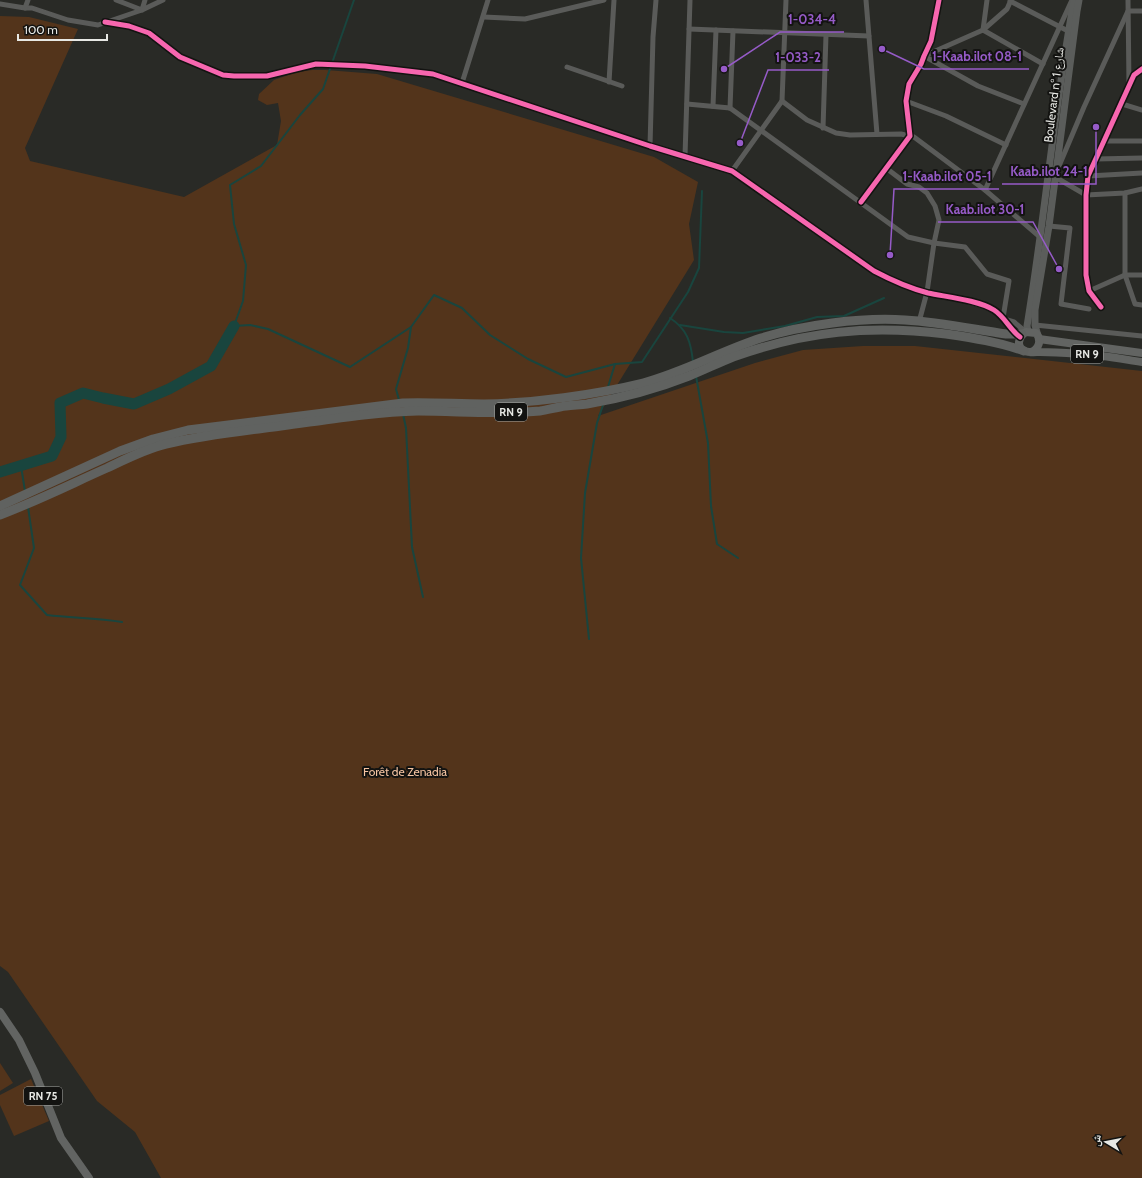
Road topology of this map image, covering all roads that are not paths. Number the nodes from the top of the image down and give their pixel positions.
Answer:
1 (28, 0) edge
2 (116, 0) edge
3 (145, 0) edge
4 (163, 0) edge
5 (488, 0) edge
6 (604, 0) edge
7 (614, 0) edge
8 (656, 0) edge
9 (690, 0) edge
10 (786, 0) edge
11 (866, 0) edge
12 (939, 0) edge
13 (987, 0) edge
14 (1010, 0) edge
15 (1073, 0) edge
16 (1079, 0) edge
17 (1128, 0) edge
18 (0, 4) edge
19 (25, 8) junction
20 (142, 10) junction
21 (1128, 11) junction
22 (1142, 11) edge
23 (484, 17) junction
24 (105, 22) junction
25 (1060, 26) junction
26 (689, 29) junction
27 (716, 30) junction
28 (983, 30) junction
29 (733, 31) junction
30 (1068, 31) junction
31 (785, 33) junction
32 (826, 35) junction
33 (869, 36) junction
34 (924, 56) junction
35 (1043, 64) junction
36 (567, 67) dead end
37 (1142, 69) edge
38 (1134, 75) junction
39 (1142, 78) edge
40 (609, 82) junction
41 (462, 83) junction
42 (622, 86) dead end
43 (1129, 87) junction
44 (782, 101) junction
45 (906, 101) junction
46 (687, 104) junction
47 (1024, 104) junction
48 (1122, 104) junction
49 (713, 106) junction
50 (730, 108) junction
51 (1142, 110) edge
52 (823, 128) junction
53 (761, 131) junction
54 (877, 134) junction
55 (910, 136) junction
56 (1105, 141) junction
57 (1142, 142) edge
58 (1006, 145) junction
59 (650, 146) junction
60 (685, 156) junction
61 (1142, 158) edge
62 (1096, 159) junction
63 (886, 168) junction
64 (732, 171) junction
65 (1142, 173) edge
66 (1056, 175) junction
67 (1088, 176) junction
68 (1142, 189) edge
69 (985, 190) junction
70 (1125, 193) junction
71 (1086, 195) junction
72 (861, 202) junction
73 (1049, 226) junction
74 (1040, 237) junction
75 (934, 243) junction
76 (1125, 275) junction
77 (1142, 275) edge
78 (1089, 291) junction
79 (927, 292) junction
80 (1142, 305) edge
81 (1100, 307) dead end
82 (1089, 309) dead end
83 (1003, 318) junction
84 (919, 322) junction
85 (1035, 325) junction
86 (1022, 334) junction
87 (1142, 336) edge
88 (1039, 338) junction
89 (1027, 352) junction
90 (1142, 353) edge
91 (1142, 362) edge
92 (0, 506) edge
93 (0, 515) edge
94 (0, 1012) edge
95 (88, 1178) edge

1 - 19 street
2 - 20 street
3 - 20 street
4 - 20 street
5 - 23 street
6 - 23 street
7 - 40 street
8 - 59 street
9 - 26 street
10 - 31 street
11 - 33 street
12 - 34 street
13 - 28 street
14 - 25 street
14 - 28 street
15 - 25 street
15 - 30 main road, Boulevard n° شارع 1
16 - 66 main road, Boulevard n° شارع 1
17 - 21 street
18 - 19 street
19 - 24 street
20 - 24 street
21 - 22 street
21 - 43 street
21 - 66 street
23 - 41 street
24 - 41 street
25 - 30 street
25 - 35 street
26 - 27 street
26 - 46 street
27 - 29 street
27 - 49 street
28 - 34 street
28 - 35 street
29 - 31 street
29 - 50 street
30 - 74 main road, Boulevard n° شارع 1
31 - 32 street
31 - 44 street
32 - 33 street
32 - 52 street
33 - 54 street
34 - 45 street
34 - 47 street
35 - 47 street
36 - 40 street
37 - 38 street
38 - 39 street
38 - 43 street
40 - 42 street
41 - 59 street
43 - 48 street
44 - 52 street
44 - 53 street
45 - 55 street
45 - 58 street
46 - 49 street
46 - 60 street
47 - 58 street
48 - 51 street
48 - 56 street
49 - 50 street
50 - 53 street
52 - 54 street
53 - 64 street
53 - 72 street
54 - 55 street
55 - 63 street
55 - 69 street
56 - 57 street
56 - 62 street
58 - 69 street
59 - 60 street
60 - 64 street
61 - 62 street
62 - 67 street
63 - 72 street
63 - 75 street
64 - 79 street
65 - 67 street
66 - 71 street
66 - 73 main road, Boulevard n° شارع 1
67 - 71 street
68 - 70 street
69 - 74 street
70 - 71 street
70 - 76 street
71 - 78 street
72 - 75 street
73 - 82 street
73 - 85 main road, Boulevard n° شارع 1
74 - 86 main road, Boulevard n° شارع 1
75 - 79 street
75 - 83 street
76 - 77 street
76 - 78 street
76 - 80 street
78 - 81 street
79 - 83 street
79 - 84 street
83 - 86 street
83 - 86 street
84 - 86 highway, RN 9
84 - 92 highway, RN 9
85 - 87 street
85 - 88 main road, Boulevard n° شارع 1
86 - 88 main road
86 - 89 main road
88 - 89 main road
88 - 90 main road
89 - 91 main road, RN 9
89 - 93 highway, RN 9
94 - 95 main road, RN 75

